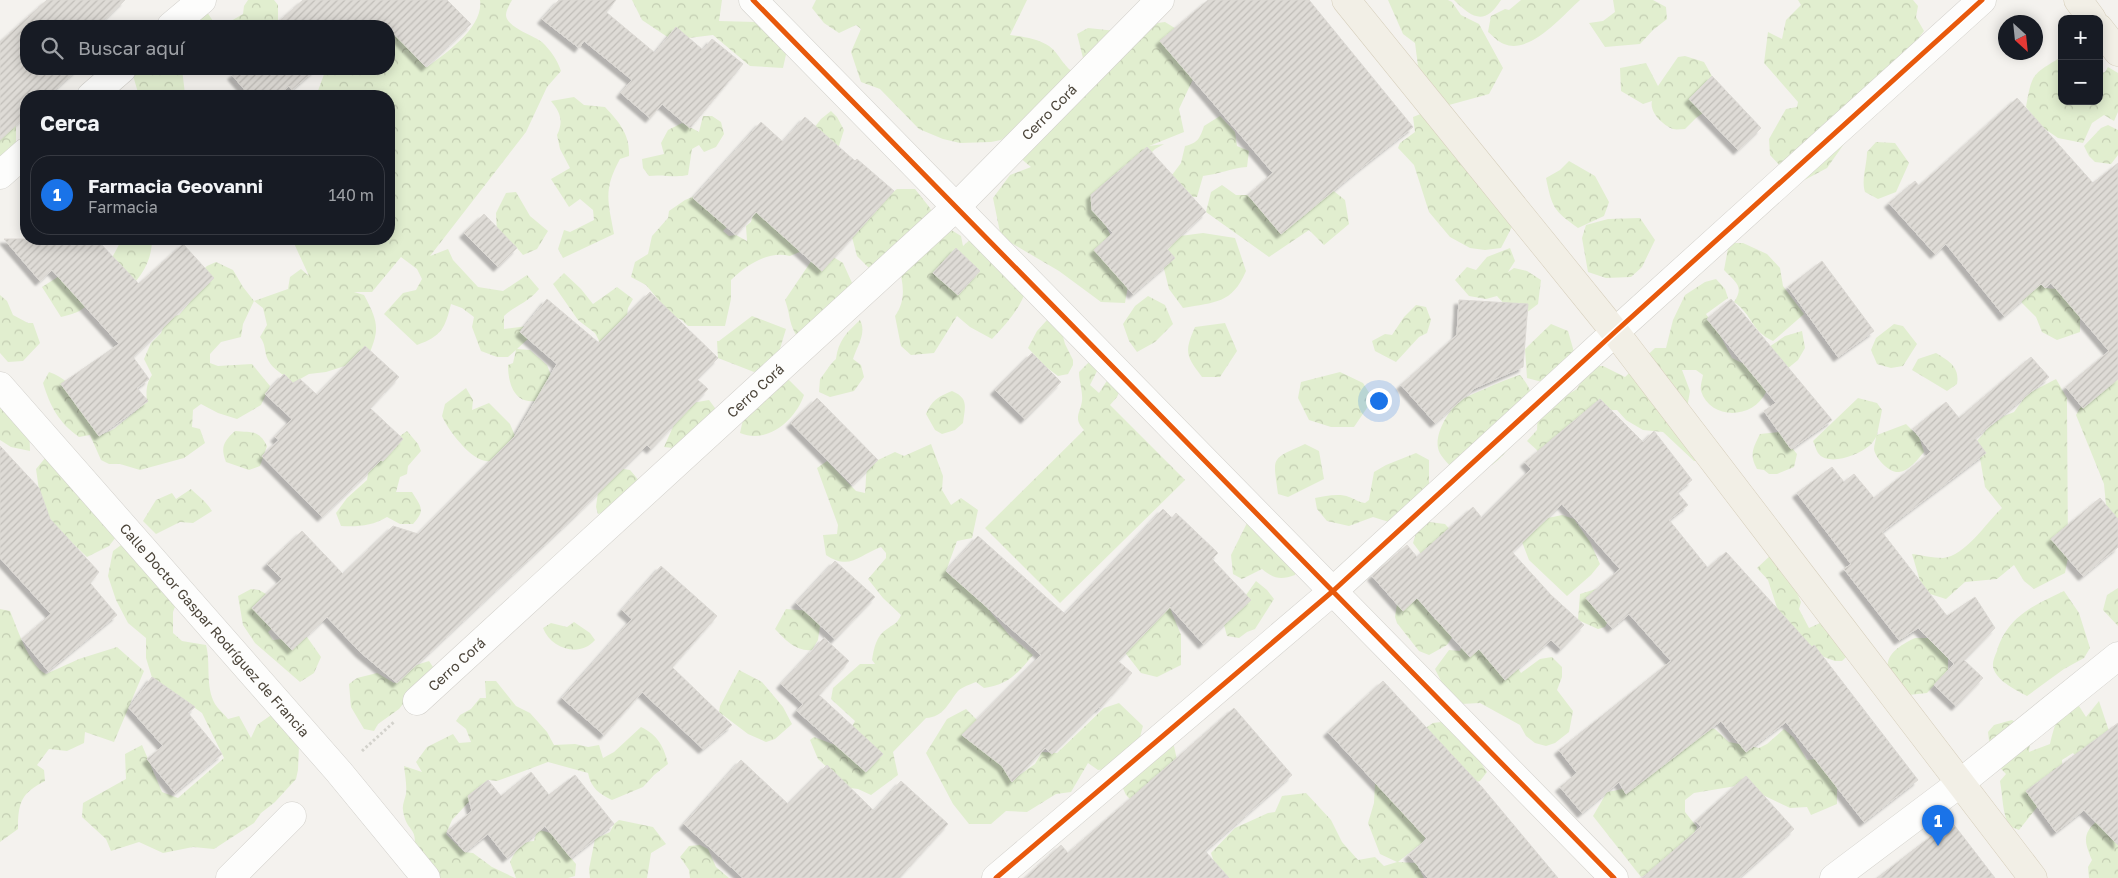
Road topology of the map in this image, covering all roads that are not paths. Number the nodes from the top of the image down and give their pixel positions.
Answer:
1 (202, 0) edge
2 (753, 0) edge
3 (1160, 0) edge
4 (1346, 0) edge
5 (1982, 0) edge
6 (2078, 0) edge
7 (2089, 15) edge
8 (178, 20) edge
9 (2103, 33) edge
10 (2118, 52) edge
11 (115, 75) edge
12 (98, 90) edge
13 (20, 157) edge
14 (0, 175) edge
15 (956, 207) junction
16 (1615, 332) junction
17 (0, 386) edge
18 (1333, 591) junction
19 (2118, 656) edge
20 (417, 701) road end
21 (1959, 784) junction
22 (292, 816) dead end
23 (230, 878) edge
24 (426, 878) edge
25 (996, 878) edge
26 (1614, 878) edge
27 (1834, 878) edge
28 (2033, 878) edge

1 - 8 street
2 - 15 street
3 - 15 street, Cerro Corá
4 - 16 main road
5 - 16 street
6 - 7 main road
9 - 10 main road
11 - 12 street
13 - 14 street
15 - 18 street
15 - 20 street, Cerro Corá
16 - 18 street
16 - 21 main road
17 - 24 street, Calle Doctor Gaspar Rodríguez de Francia
18 - 25 street
18 - 26 street
19 - 21 street
21 - 27 street
21 - 28 main road
22 - 23 street

